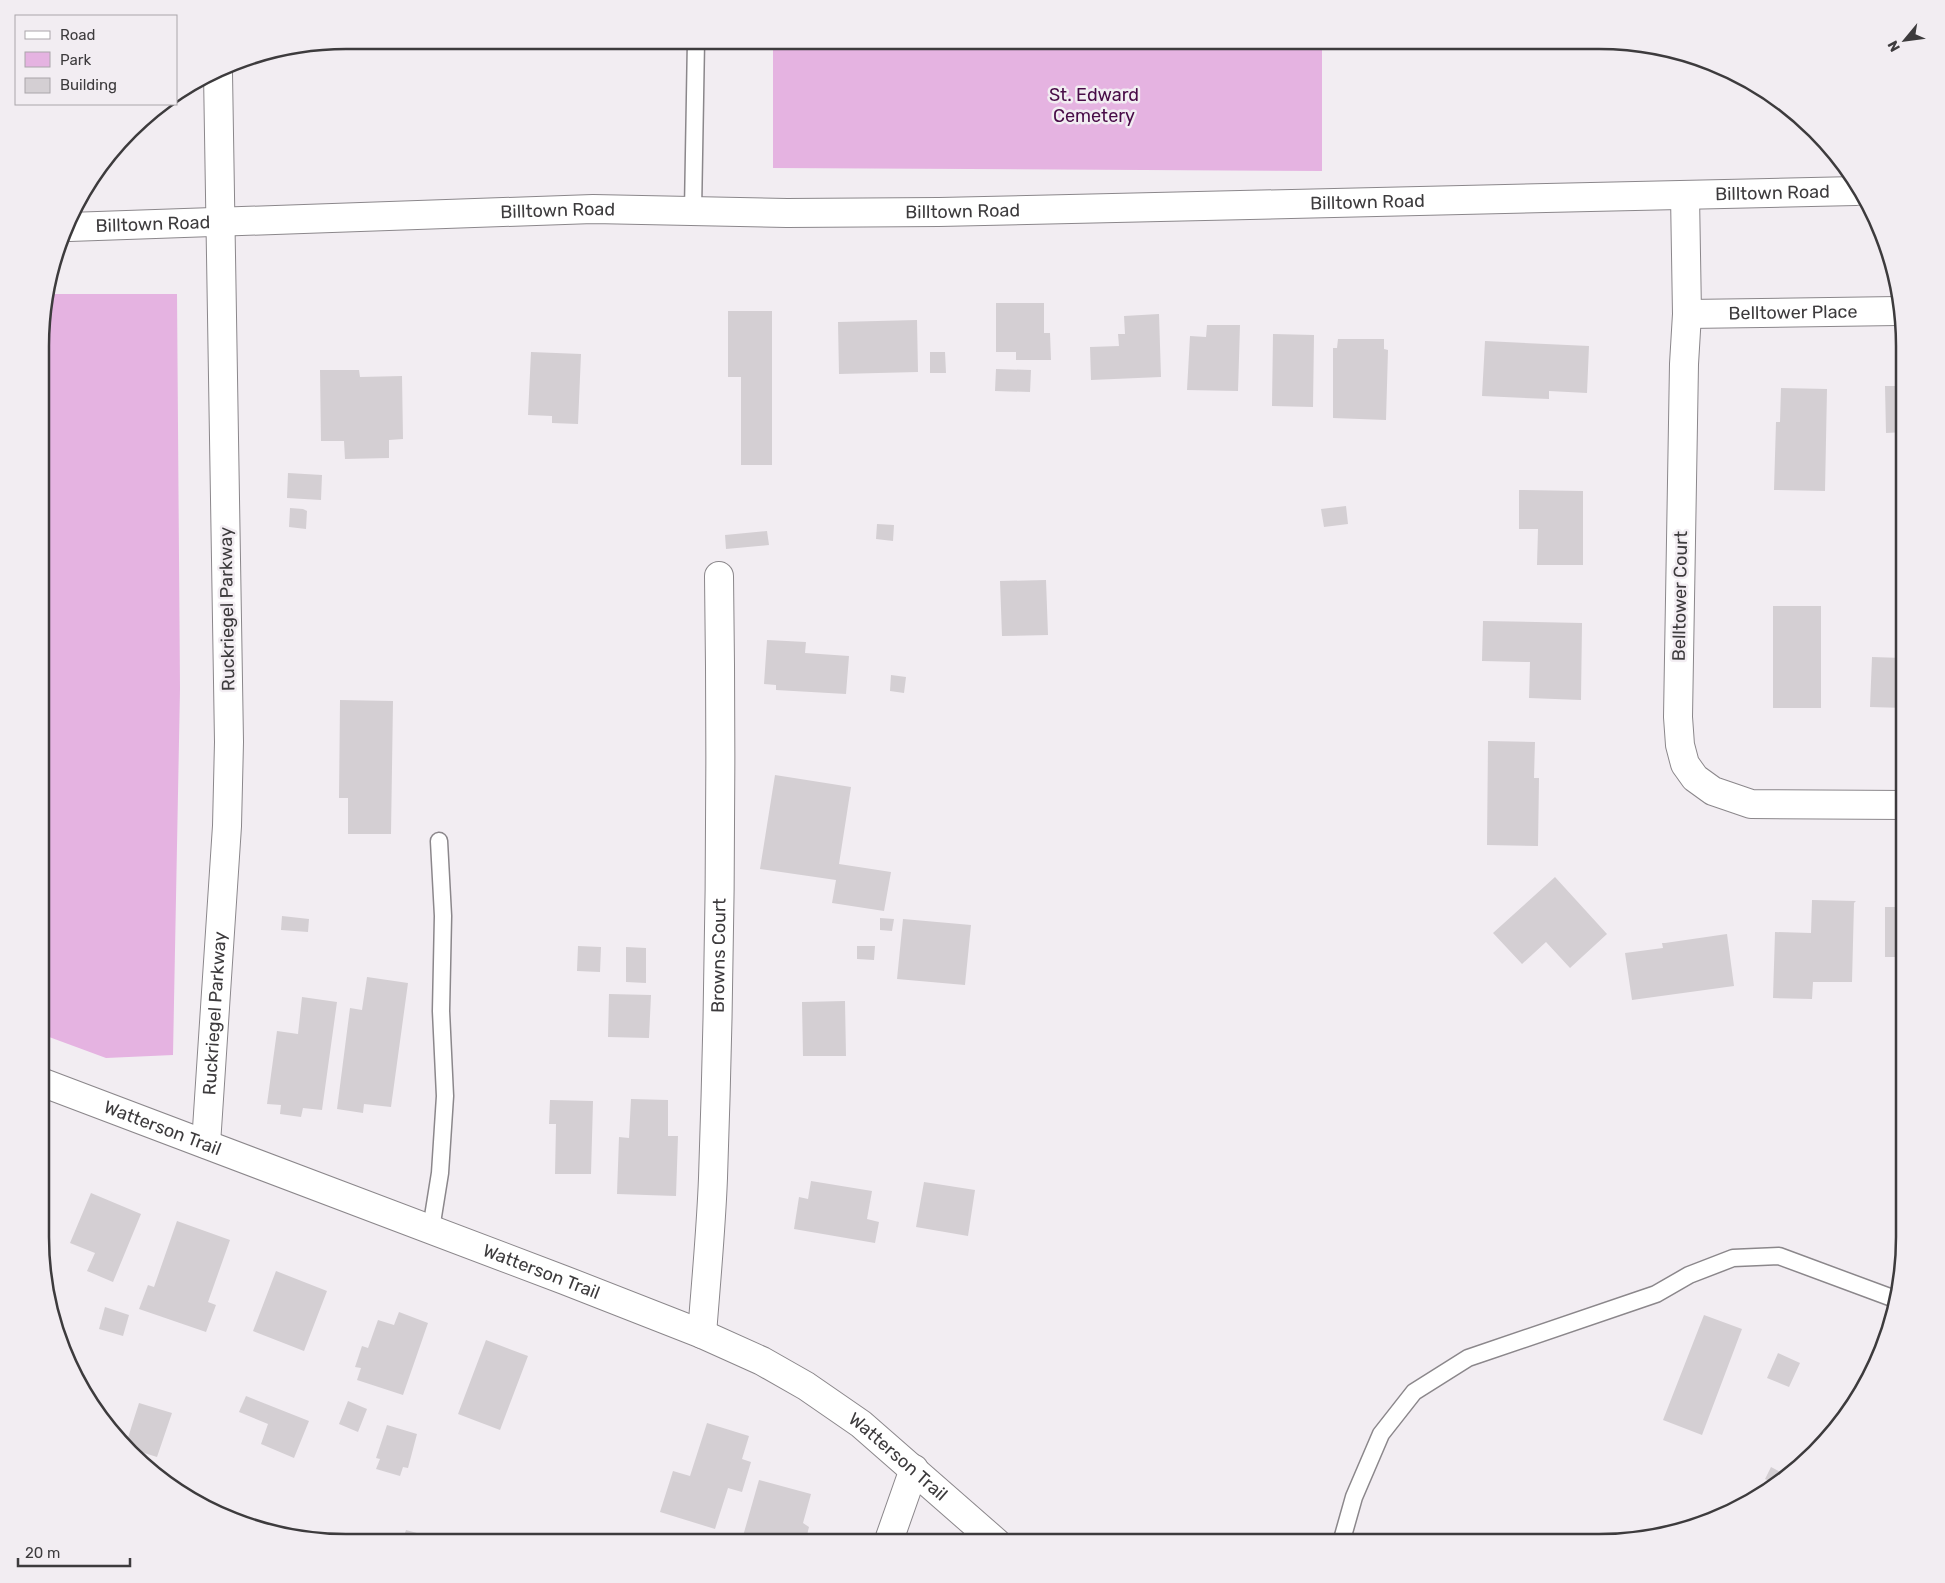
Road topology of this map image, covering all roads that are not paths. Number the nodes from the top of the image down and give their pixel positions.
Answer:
1 (696, 49) edge
2 (218, 77) edge
3 (1852, 191) edge
4 (1685, 195) junction
5 (693, 211) junction
6 (221, 223) junction
7 (73, 227) edge
8 (1894, 311) edge
9 (1687, 314) junction
10 (719, 576) dead end
11 (1896, 805) edge
12 (439, 841) dead end
13 (49, 1085) edge
14 (206, 1144) junction
15 (431, 1229) junction
16 (1890, 1297) edge
17 (702, 1334) junction
18 (914, 1468) junction
19 (891, 1534) edge
20 (987, 1534) edge
21 (1344, 1534) edge

1 - 5 lane
2 - 6 main road, Ruckriegel Parkway
3 - 4 main road, Billtown Road
4 - 5 main road, Billtown Road
4 - 9 main road, Belltower Court
5 - 6 main road, Billtown Road
6 - 7 main road, Billtown Road
6 - 14 main road, Ruckriegel Parkway
8 - 9 main road, Belltower Place
9 - 11 main road, Belltower Court
10 - 17 main road, Browns Court
12 - 15 lane
13 - 14 main road, Watterson Trail
14 - 15 main road, Watterson Trail
15 - 17 main road, Watterson Trail
16 - 21 lane
17 - 18 main road, Watterson Trail
18 - 19 main road
18 - 20 main road, Watterson Trail

